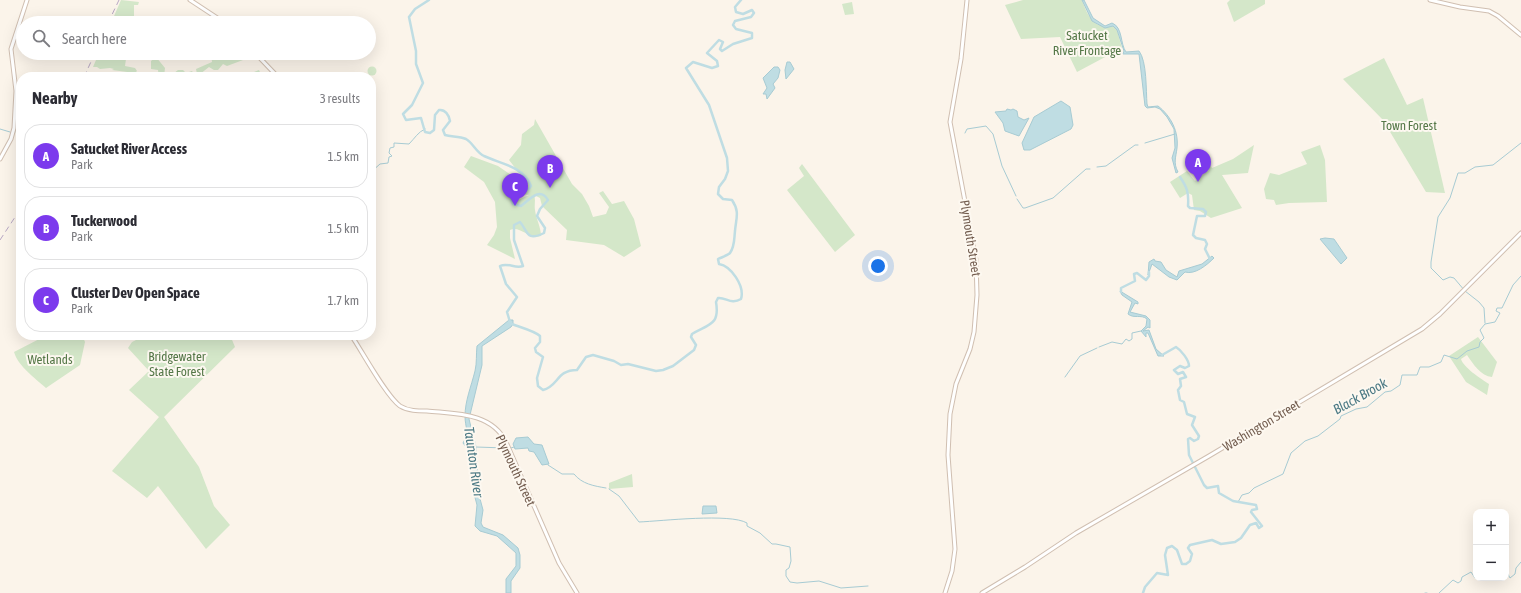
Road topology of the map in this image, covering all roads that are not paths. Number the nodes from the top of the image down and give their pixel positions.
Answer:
1 (27, 0) edge
2 (190, 0) edge
3 (967, 0) edge
4 (1430, 0) edge
5 (22, 16) edge
6 (214, 16) edge
7 (16, 33) edge
8 (1521, 35) edge
9 (262, 60) edge
10 (273, 72) edge
11 (16, 91) edge
12 (16, 91) edge
13 (0, 159) edge
14 (1521, 233) edge
15 (354, 340) edge
16 (577, 593) edge
17 (945, 593) edge
18 (982, 593) edge

1 - 5 main road
2 - 6 main road
3 - 17 main road, Plymouth Street
4 - 8 main road
7 - 12 main road
9 - 10 main road
11 - 13 main road
14 - 18 main road, Washington Street
15 - 16 main road, Plymouth Street

